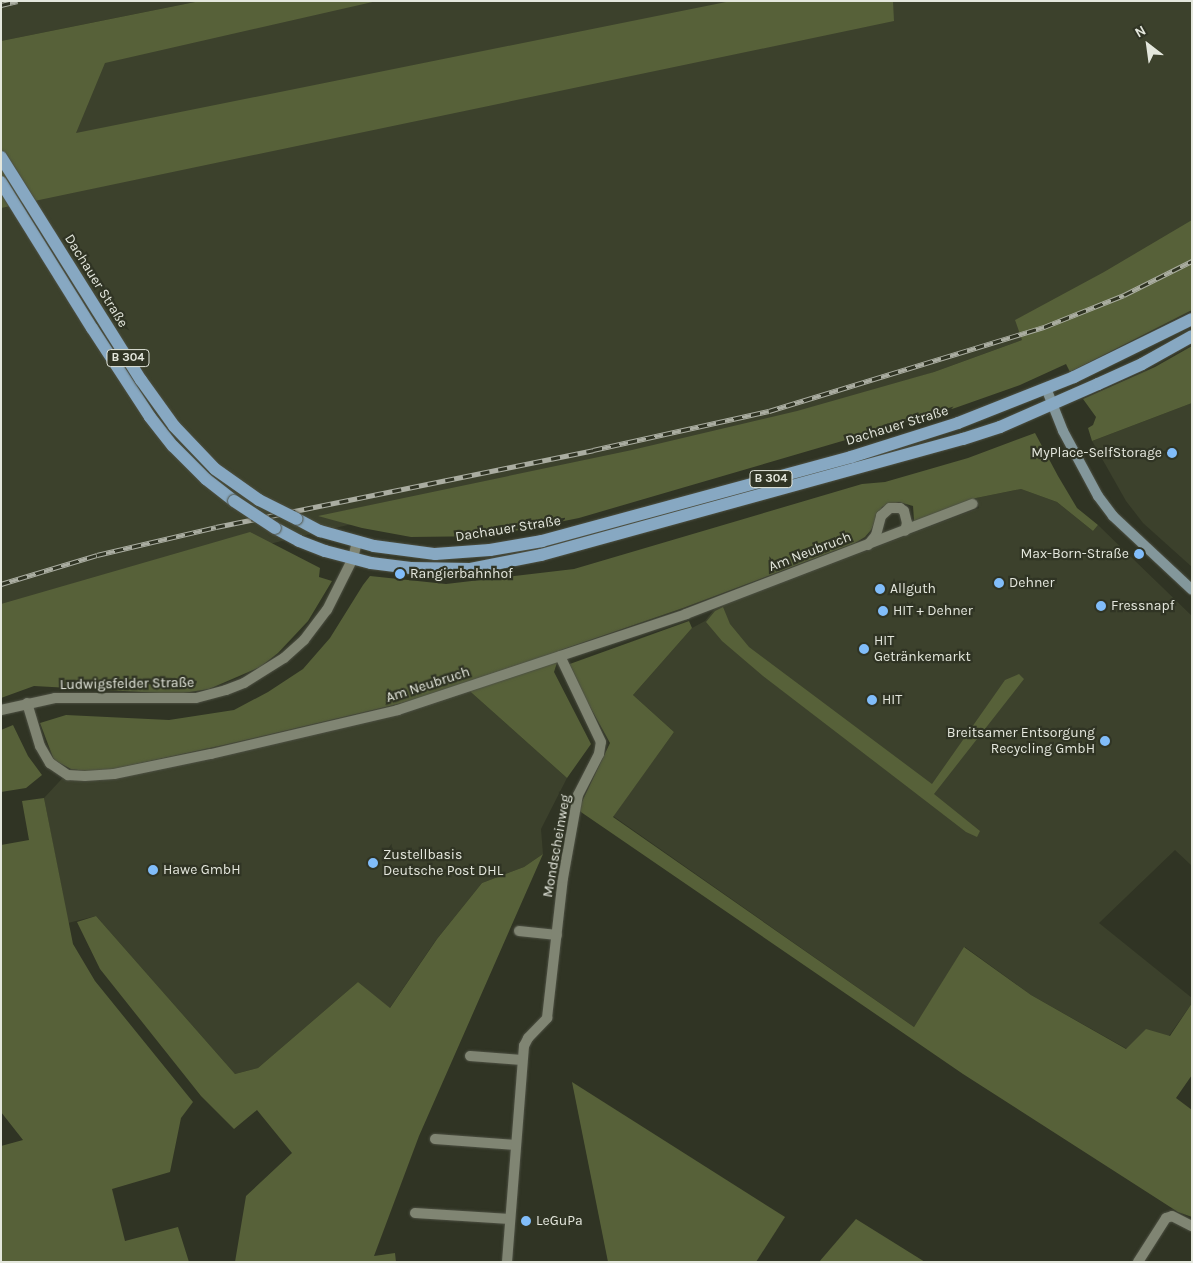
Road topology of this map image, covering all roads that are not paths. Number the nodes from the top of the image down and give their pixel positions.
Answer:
1 (1, 157) edge
2 (1, 182) edge
3 (1192, 319) edge
4 (1192, 336) edge
5 (1046, 388) junction
6 (1052, 404) junction
7 (974, 504) dead end
8 (905, 531) junction
9 (358, 542) junction
10 (867, 545) junction
11 (353, 558) junction
12 (1192, 590) edge
13 (560, 656) junction
14 (27, 703) junction
15 (1, 710) edge
16 (519, 932) dead end
17 (558, 935) junction
18 (470, 1056) dead end
19 (522, 1060) junction
20 (435, 1139) dead end
21 (516, 1145) junction
22 (415, 1213) dead end
23 (510, 1219) junction
24 (1192, 1226) edge
25 (507, 1262) edge
26 (1138, 1262) edge

1 - 9 main road, Dachauer Straße / B 304, bridge
2 - 11 main road, Dachauer Straße / B 304, bridge
3 - 5 main road, B 304
4 - 6 main road, B 304
5 - 6 main road
5 - 9 main road, Dachauer Straße / B 304
6 - 11 main road, Dachauer Straße / B 304
6 - 12 main road
7 - 8 street, Am Neubruch
8 - 10 street, Am Neubruch
8 - 10 street, Am Neubruch
9 - 11 street, Ludwigsfelder Straße
10 - 13 street, Am Neubruch
11 - 14 street, Ludwigsfelder Straße
13 - 14 street, Am Neubruch
13 - 17 street, Mondscheinweg
14 - 15 street, Ludwigsfelder Straße
16 - 17 street
17 - 19 street, Mondscheinweg
18 - 19 street
19 - 21 street, Mondscheinweg
20 - 21 street
21 - 23 street, Mondscheinweg
22 - 23 street
23 - 25 street, Mondscheinweg
24 - 26 street

